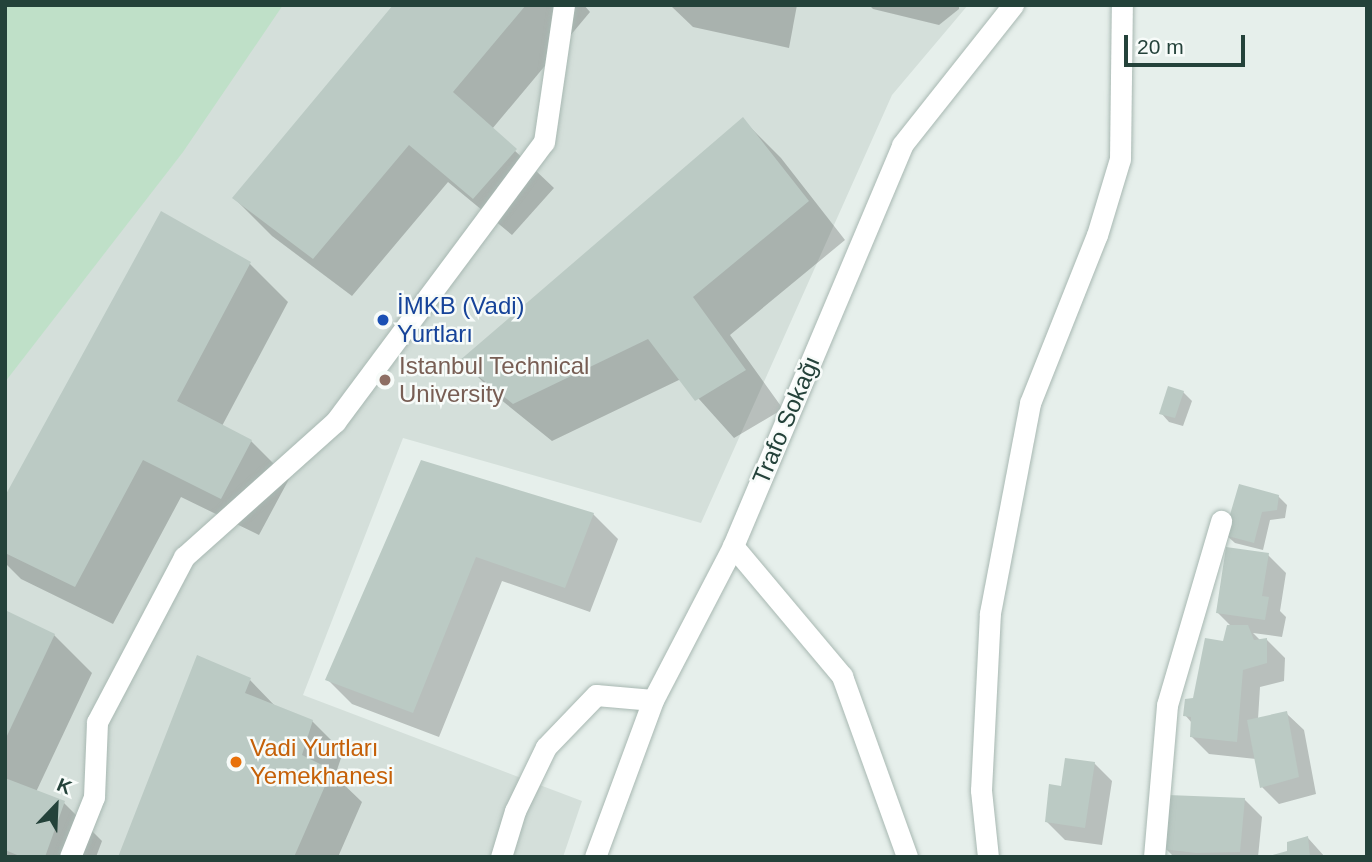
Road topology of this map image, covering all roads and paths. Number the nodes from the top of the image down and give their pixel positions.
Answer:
1 (565, 5) edge
2 (1013, 5) edge
3 (1122, 5) edge
4 (1221, 522) dead end
5 (733, 546) junction
6 (653, 700) junction
7 (70, 857) edge
8 (501, 857) edge
9 (595, 857) edge
10 (907, 857) edge
11 (988, 857) edge
12 (1154, 857) edge

1 - 7 street
2 - 5 street, Trafo Sokağı
3 - 11 street
4 - 12 street
5 - 6 street, Trafo Sokağı
5 - 10 street
6 - 8 street
6 - 9 street, Trafo Sokağı

